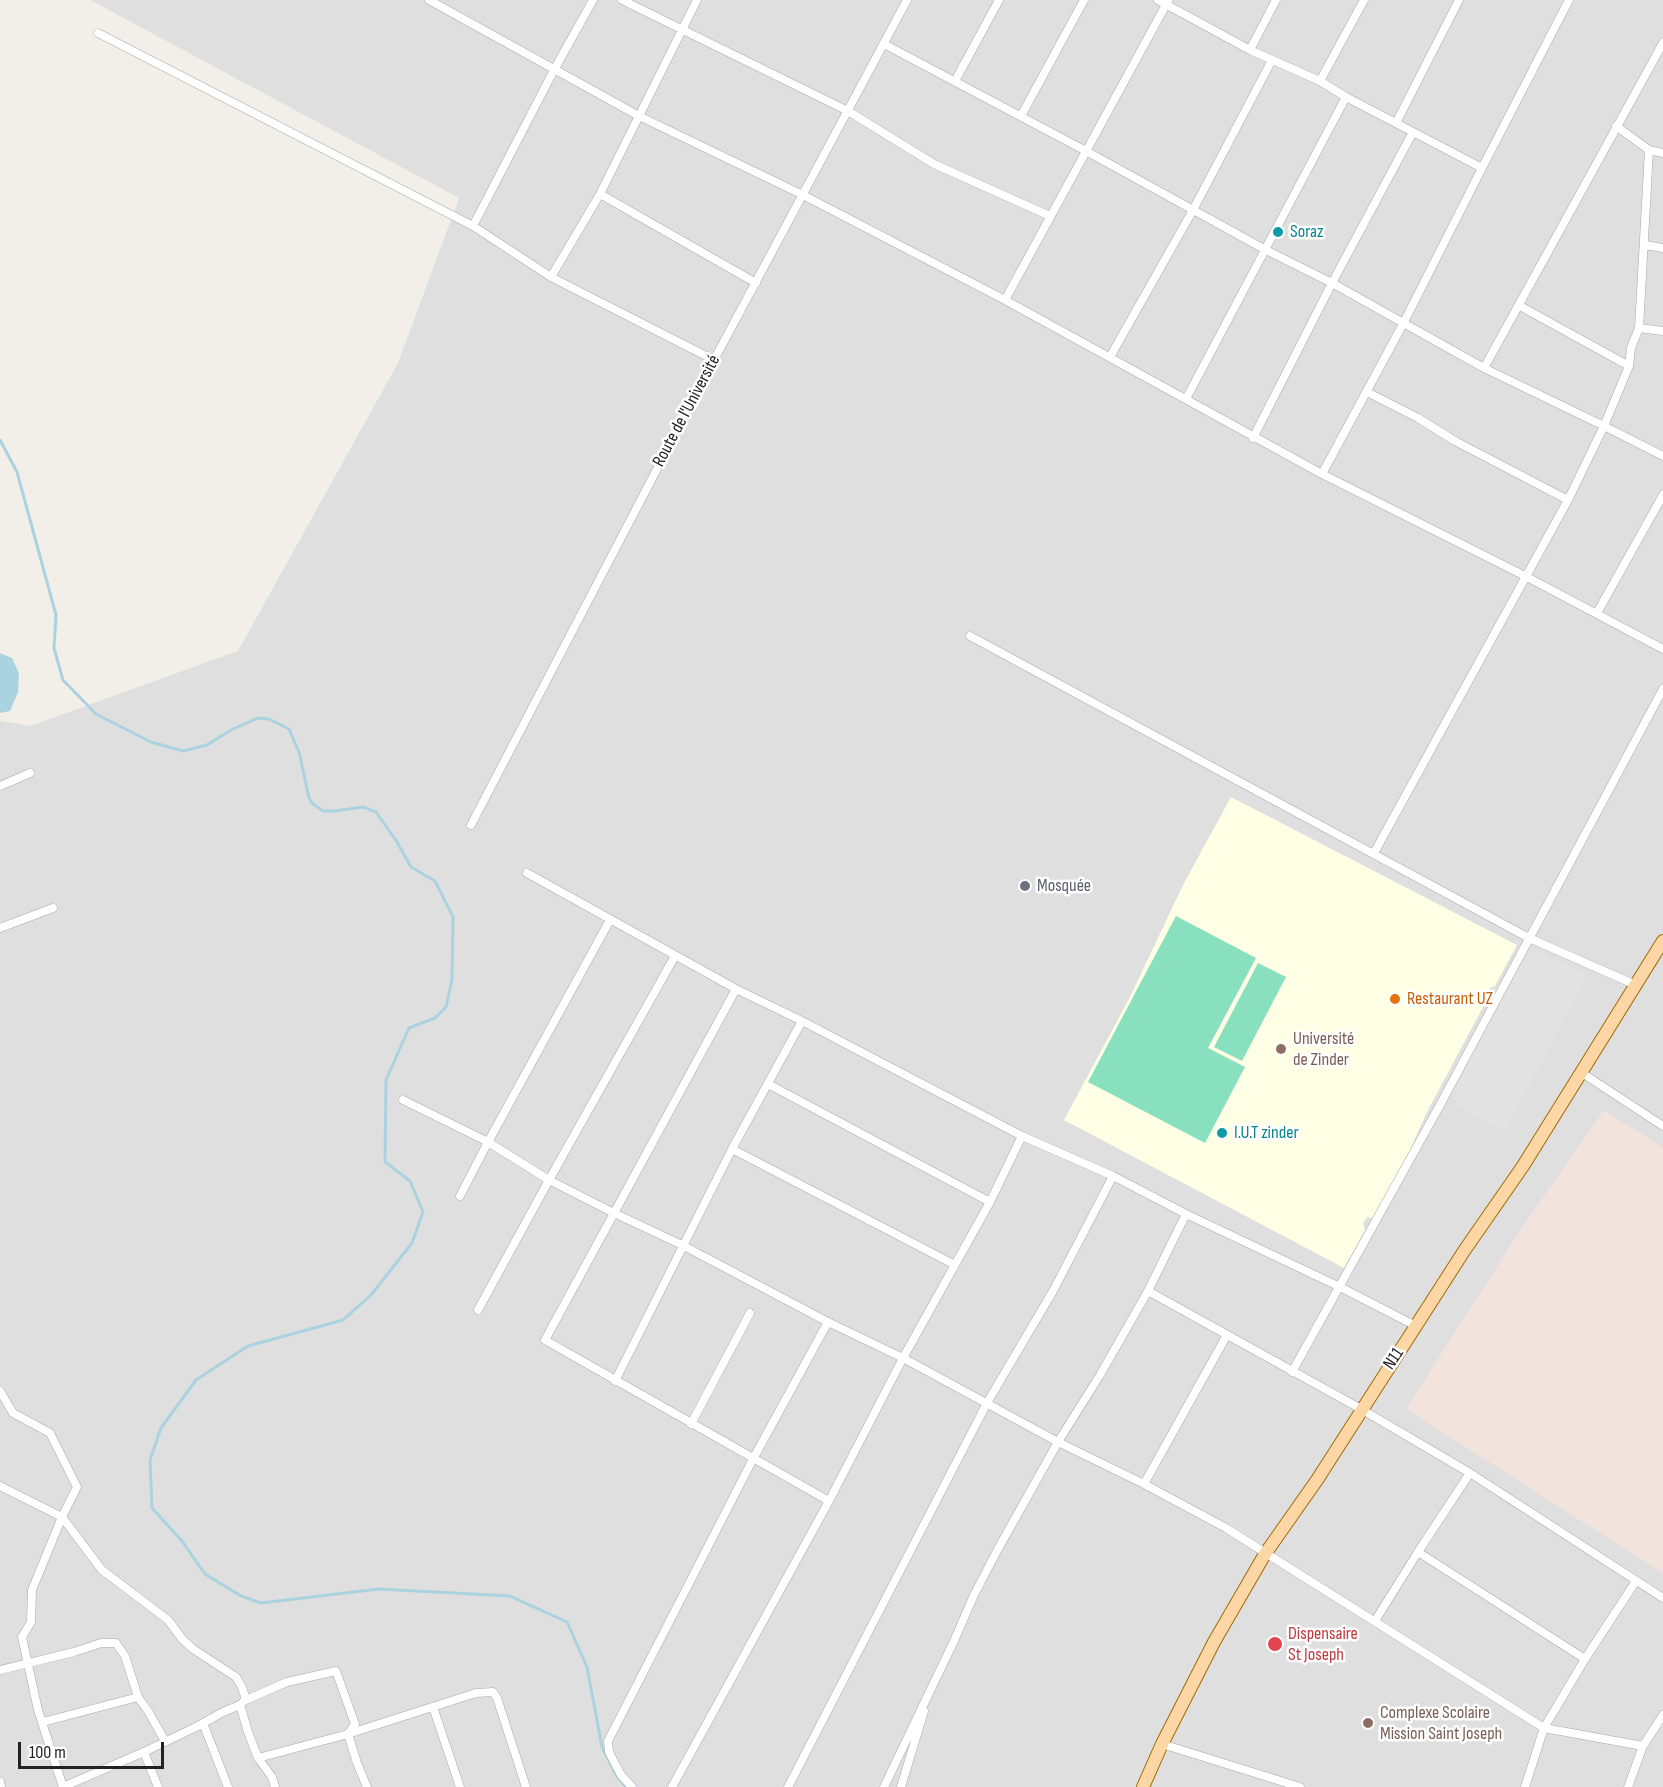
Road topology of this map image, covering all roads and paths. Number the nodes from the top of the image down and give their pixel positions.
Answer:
1 (429, 0) edge
2 (593, 0) edge
3 (622, 0) edge
4 (697, 0) edge
5 (907, 0) edge
6 (999, 0) edge
7 (1084, 0) edge
8 (1158, 0) edge
9 (1276, 0) edge
10 (1364, 0) edge
11 (1459, 0) edge
12 (1569, 0) edge
13 (1168, 2) edge
14 (683, 29) junction
15 (98, 33) dead end
16 (1663, 43) edge
17 (884, 44) junction
18 (1250, 50) junction
19 (1272, 60) junction
20 (554, 70) junction
21 (955, 81) junction
22 (1320, 81) junction
23 (1346, 97) junction
24 (848, 111) junction
25 (639, 116) junction
26 (1021, 116) junction
27 (1396, 123) junction
28 (1616, 126) junction
29 (1413, 132) junction
30 (1649, 150) junction
31 (1086, 151) junction
32 (1663, 153) edge
33 (1482, 168) junction
34 (600, 194) junction
35 (803, 195) junction
36 (1193, 210) junction
37 (1050, 216) junction
38 (473, 226) junction
39 (1645, 245) junction
40 (1663, 248) edge
41 (1266, 250) junction
42 (551, 277) junction
43 (756, 283) junction
44 (1332, 283) junction
45 (1005, 300) junction
46 (1520, 306) junction
47 (1403, 324) junction
48 (1638, 328) junction
49 (1663, 331) edge
50 (1110, 357) junction
51 (714, 360) junction
52 (1629, 366) junction
53 (1485, 368) junction
54 (1367, 392) junction
55 (1186, 399) junction
56 (1604, 426) junction
57 (1253, 438) junction
58 (1663, 456) edge
59 (1322, 474) junction
60 (1663, 495) edge
61 (1568, 500) junction
62 (1527, 577) junction
63 (1597, 614) junction
64 (970, 636) dead end
65 (1663, 649) edge
66 (1663, 689) edge
67 (30, 774) dead end
68 (0, 786) edge
69 (471, 825) dead end
70 (1374, 853) junction
71 (527, 873) dead end
72 (53, 908) dead end
73 (610, 920) junction
74 (0, 928) edge
75 (1529, 938) junction
76 (1663, 941) edge
77 (675, 956) junction
78 (1636, 985) junction
79 (736, 989) junction
80 (802, 1021) junction
81 (1582, 1072) junction
82 (768, 1084) junction
83 (403, 1100) dead end
84 (1663, 1126) edge
85 (1022, 1136) junction
86 (488, 1142) junction
87 (732, 1149) junction
88 (1113, 1176) junction
89 (549, 1180) junction
90 (460, 1196) dead end
91 (990, 1202) junction
92 (614, 1213) junction
93 (1186, 1214) junction
94 (682, 1245) junction
95 (955, 1265) junction
96 (1340, 1287) junction
97 (1148, 1291) junction
98 (477, 1310) dead end
99 (750, 1313) dead end
100 (828, 1322) junction
101 (1416, 1326) junction
102 (1227, 1335) junction
103 (903, 1358) junction
104 (1292, 1372) junction
105 (615, 1381) junction
106 (0, 1391) edge
107 (987, 1402) junction
108 (1360, 1409) junction
109 (691, 1424) junction
110 (1059, 1442) junction
111 (753, 1459) junction
112 (1470, 1473) junction
113 (1144, 1484) junction
114 (0, 1486) edge
115 (829, 1501) junction
116 (62, 1517) junction
117 (1418, 1552) junction
118 (1265, 1554) junction
119 (1636, 1581) junction
120 (1663, 1598) edge
121 (1375, 1621) junction
122 (1585, 1659) junction
123 (28, 1662) junction
124 (0, 1670) edge
125 (932, 1686) junction
126 (138, 1697) junction
127 (243, 1702) junction
128 (433, 1707) junction
129 (1663, 1715) edge
130 (43, 1722) junction
131 (203, 1723) junction
132 (1544, 1728) junction
133 (348, 1734) junction
134 (165, 1741) junction
135 (1162, 1744) junction
136 (1643, 1746) junction
137 (144, 1752) junction
138 (258, 1758) junction
139 (0, 1782) edge
140 (1, 1787) edge
141 (63, 1787) edge
142 (158, 1787) edge
143 (228, 1787) edge
144 (275, 1787) edge
145 (367, 1787) edge
146 (460, 1787) edge
147 (526, 1787) edge
148 (632, 1787) edge
149 (672, 1787) edge
150 (788, 1787) edge
151 (884, 1787) edge
152 (901, 1787) edge
153 (1143, 1787) edge
154 (1300, 1787) edge
155 (1525, 1787) edge
156 (1628, 1787) edge

1 - 20 street
2 - 20 street
3 - 14 street
4 - 14 street
5 - 17 street, Route de l'Université
6 - 21 street
7 - 26 street
8 - 13 street
9 - 18 street
10 - 22 street
11 - 27 street
12 - 33 street
13 - 18 street
13 - 31 street
14 - 24 street
14 - 25 street
15 - 38 street
16 - 28 street
17 - 21 street
17 - 24 street, Route de l'Université
18 - 19 street
19 - 22 street
19 - 36 street
20 - 25 street
20 - 38 street
21 - 26 street
22 - 23 street
23 - 27 street
23 - 41 street
24 - 35 street, Route de l'Université
24 - 37 street
25 - 34 street
25 - 35 street
26 - 31 street
27 - 29 street
28 - 30 street
28 - 46 street
29 - 33 street
29 - 44 street
30 - 32 street
30 - 39 street
31 - 36 street
31 - 37 street
33 - 47 street
34 - 42 street
34 - 43 street
35 - 43 street, Route de l'Université
35 - 45 street
36 - 41 street
36 - 50 street
37 - 45 street
38 - 42 street
39 - 40 street
39 - 48 street
41 - 44 street
41 - 55 street
42 - 51 street
43 - 51 street, Route de l'Université
44 - 47 street
44 - 57 street
45 - 50 street
46 - 52 street
46 - 53 street
47 - 53 street
47 - 54 street
48 - 49 street
48 - 52 street
50 - 55 street
51 - 69 street, Route de l'Université
52 - 56 street
53 - 56 street
54 - 59 street
54 - 61 street
55 - 57 street
56 - 58 street
56 - 61 street
57 - 59 street
59 - 62 street
60 - 63 street
61 - 62 street
62 - 63 street
62 - 70 street
63 - 65 street
64 - 70 street
66 - 75 street
67 - 68 street
70 - 75 street
71 - 73 street
72 - 74 street
73 - 77 street
73 - 86 street
75 - 78 street
75 - 96 street
76 - 78 main road, N11
77 - 79 street
77 - 89 street
78 - 81 main road, N11
79 - 80 street
79 - 92 street
80 - 82 street
80 - 85 street
81 - 84 street
81 - 101 main road, N11
82 - 87 street
82 - 91 street
83 - 86 street
85 - 88 street
85 - 91 street
86 - 89 street
86 - 90 street
87 - 94 street
87 - 95 street
88 - 93 street
88 - 107 street
89 - 92 street
89 - 98 street
91 - 95 street
92 - 94 street
92 - 105 street
93 - 96 street
93 - 97 street
94 - 100 street
94 - 105 street
95 - 103 street
96 - 101 street
96 - 104 street
97 - 102 street
97 - 110 street
99 - 109 street
100 - 103 street
100 - 111 street
101 - 108 main road, N11
102 - 104 street
102 - 113 street
103 - 107 street
103 - 115 street
104 - 108 street
105 - 109 street
106 - 116 street
107 - 110 street
107 - 150 street
108 - 112 street
108 - 118 main road, N11
109 - 111 street
110 - 113 street
110 - 125 street
111 - 115 street
111 - 148 street
112 - 117 street
112 - 119 street
113 - 118 street
114 - 116 street
115 - 149 street
116 - 123 street
116 - 127 street
117 - 121 street
117 - 122 street
118 - 121 street
118 - 135 main road, N11
119 - 120 street
119 - 122 street
121 - 132 street
122 - 132 street
123 - 124 street
123 - 126 street
123 - 130 street
125 - 151 street
125 - 152 street
126 - 130 street
126 - 134 street
127 - 131 street
127 - 133 street
127 - 138 street
128 - 133 street
128 - 146 street
128 - 147 street
129 - 136 street
130 - 141 street
131 - 134 street
131 - 143 street
132 - 136 street
132 - 155 street
133 - 138 street
133 - 145 street
134 - 137 street
135 - 153 main road, N11
135 - 154 street
136 - 156 street
137 - 141 street
137 - 142 street
138 - 144 street
139 - 140 street

